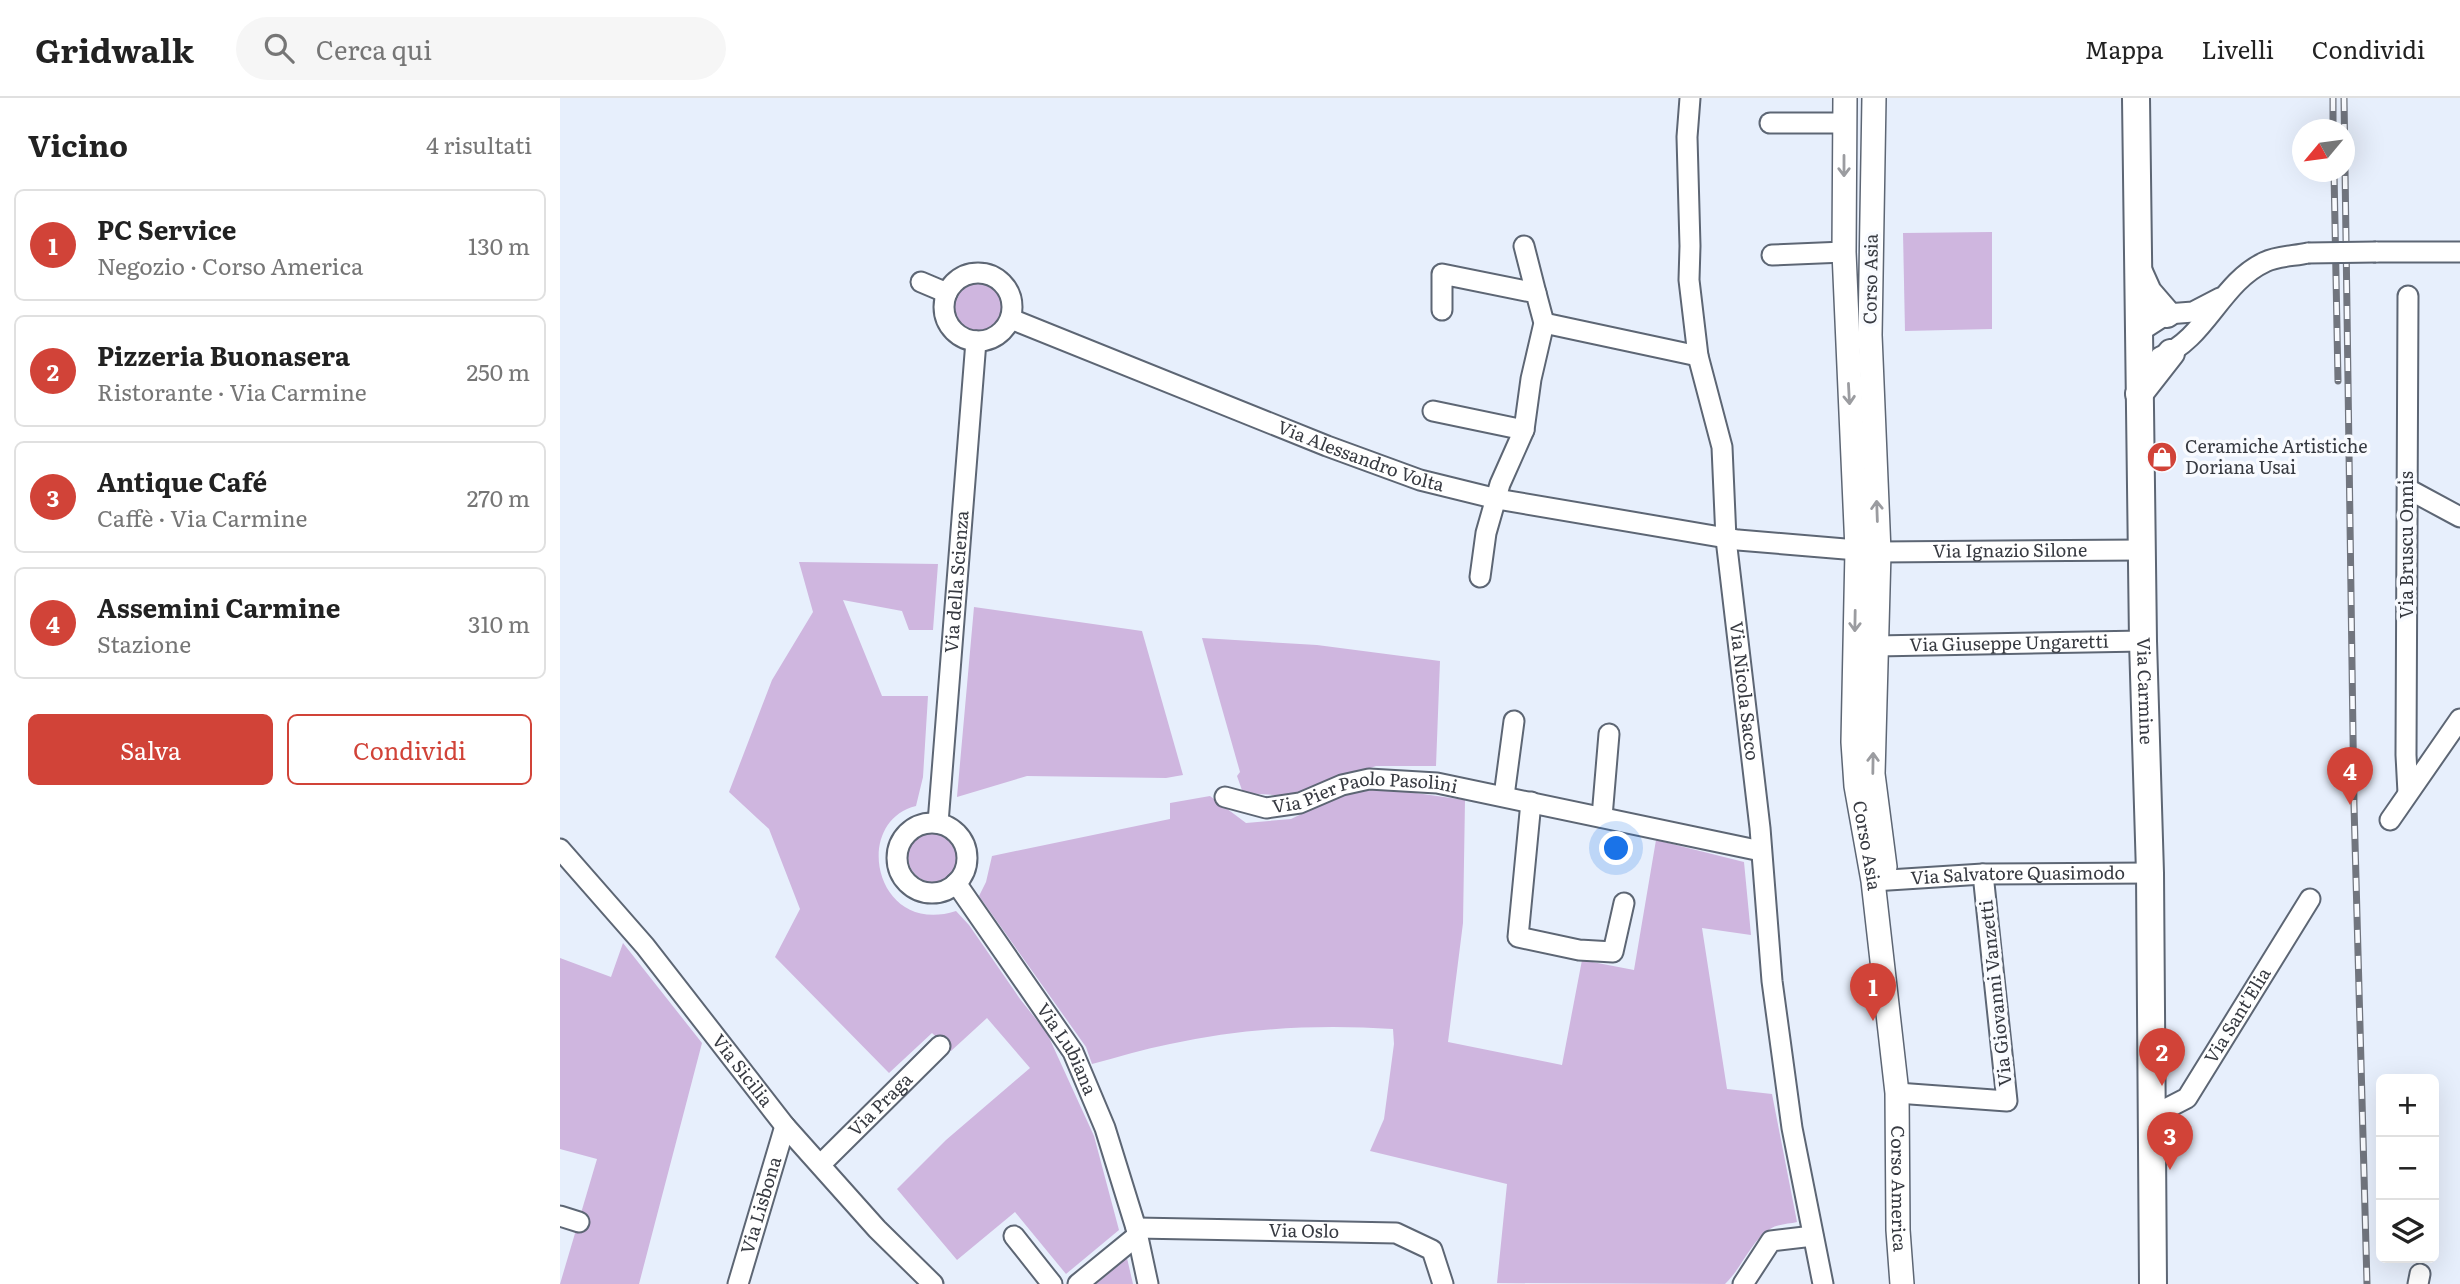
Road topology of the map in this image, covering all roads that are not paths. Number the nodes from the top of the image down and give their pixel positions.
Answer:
1 (1690, 98) edge
2 (1844, 98) edge
3 (1874, 98) edge
4 (2136, 98) edge
5 (1770, 123) dead end
6 (1844, 123) junction
7 (1524, 246) dead end
8 (2460, 252) edge
9 (1844, 253) junction
10 (1772, 255) dead end
11 (2137, 269) junction
12 (921, 282) dead end
13 (947, 293) junction
14 (1536, 293) junction
15 (2227, 295) junction
16 (2408, 296) dead end
17 (1441, 310) dead end
18 (2167, 314) junction
19 (1011, 319) junction
20 (1544, 323) junction
21 (976, 341) junction
22 (2139, 344) junction
23 (2171, 353) junction
24 (1698, 356) junction
25 (2138, 394) junction
26 (1433, 411) dead end
27 (1524, 430) junction
28 (2408, 489) junction
29 (1497, 499) junction
30 (2460, 517) edge
31 (1726, 539) junction
32 (2141, 550) junction
33 (1868, 551) junction
34 (1480, 577) dead end
35 (2143, 641) junction
36 (1876, 646) junction
37 (2460, 719) edge
38 (1514, 721) dead end
39 (1609, 734) dead end
40 (2408, 793) junction
41 (1504, 796) junction
42 (1226, 797) dead end
43 (1531, 802) junction
44 (1602, 817) junction
45 (2390, 820) dead end
46 (938, 823) junction
47 (1761, 851) junction
48 (561, 857) edge
49 (2150, 873) junction
50 (1983, 874) junction
51 (1880, 880) junction
52 (956, 883) junction
53 (2310, 899) dead end
54 (1624, 903) dead end
55 (940, 1046) dead end
56 (1905, 1094) junction
57 (2152, 1116) junction
58 (785, 1126) junction
59 (821, 1164) junction
60 (1137, 1232) junction
61 (1014, 1236) dead end
62 (1813, 1236) junction
63 (738, 1284) edge
64 (933, 1284) edge
65 (1052, 1284) edge
66 (1078, 1284) edge
67 (1148, 1284) edge
68 (1443, 1284) edge
69 (1743, 1284) edge
70 (1823, 1284) edge
71 (1902, 1284) edge
72 (1913, 1284) edge
73 (2153, 1284) edge

1 - 24 street, Via Nicola Sacco
2 - 6 street, Corso Asia
33 -> 3 street, Corso Asia
4 - 11 main road, Via Carmine
5 - 6 street
6 -> 9 street, Corso Asia
7 - 14 street
8 - 15 street, bridge
9 - 10 street
9 -> 33 street, Corso Asia
11 - 18 main road
11 - 22 main road, Via Carmine
12 - 13 street
13 - 19 street
13 - 21 street
14 - 17 street
14 - 20 street
15 - 18 street
15 - 23 street
16 - 28 street, Via Bruscu Onnis
18 - 22 street
19 - 21 street
19 - 29 street, Via Alessandro Volta
20 - 24 street
20 - 27 street
21 - 46 street, Via della Scienza
22 - 23 street
22 - 25 main road, Via Carmine
23 - 25 main road
24 - 31 street, Via Nicola Sacco
25 - 32 main road, Via Carmine
26 - 27 street
27 - 29 street
28 - 30 street
28 - 40 street, Via Bruscu Onnis
29 - 31 street, Via Alessandro Volta
29 - 34 street
31 - 33 street, Via Ignazio Silone
31 - 47 street, Via Nicola Sacco
32 - 33 street, Via Ignazio Silone
32 - 35 main road, Via Carmine
33 - 36 street, Corso Asia
33 -> 51 street, Corso Asia
35 - 36 street, Via Giuseppe Ungaretti
35 - 49 main road, Via Carmine
51 -> 36 street, Corso Asia
37 - 40 street
38 - 41 street
39 - 44 street
40 - 45 street
41 - 42 street, Via Pier Paolo Pasolini
41 - 43 street, Via Pier Paolo Pasolini
43 - 44 street, Via Pier Paolo Pasolini
43 - 54 street
44 - 47 street, Via Pier Paolo Pasolini
46 - 52 street
46 - 52 street
47 - 62 street, Via Nicola Sacco
48 - 58 street, Via Sicilia
49 - 50 street, Via Salvatore Quasimodo
49 - 57 main road, Via Carmine
50 - 51 street, Via Salvatore Quasimodo
50 - 56 street, Via Giovanni Vanzetti
51 - 56 street, Corso America
52 - 60 street, Via Lubiana
53 - 57 street, Via Sant'Elia
55 - 59 street, Via Praga
56 - 71 street, Corso America
56 - 72 street, Corso America
57 - 73 main road, Via Carmine
58 - 59 street, Via Sicilia
58 - 63 street, Via Lisbona
59 - 64 street, Via Sicilia
60 - 66 street
60 - 67 street, Via Lubiana
60 - 68 street, Via Oslo
61 - 65 street
62 - 69 street
62 - 70 street, Via Nicola Sacco

